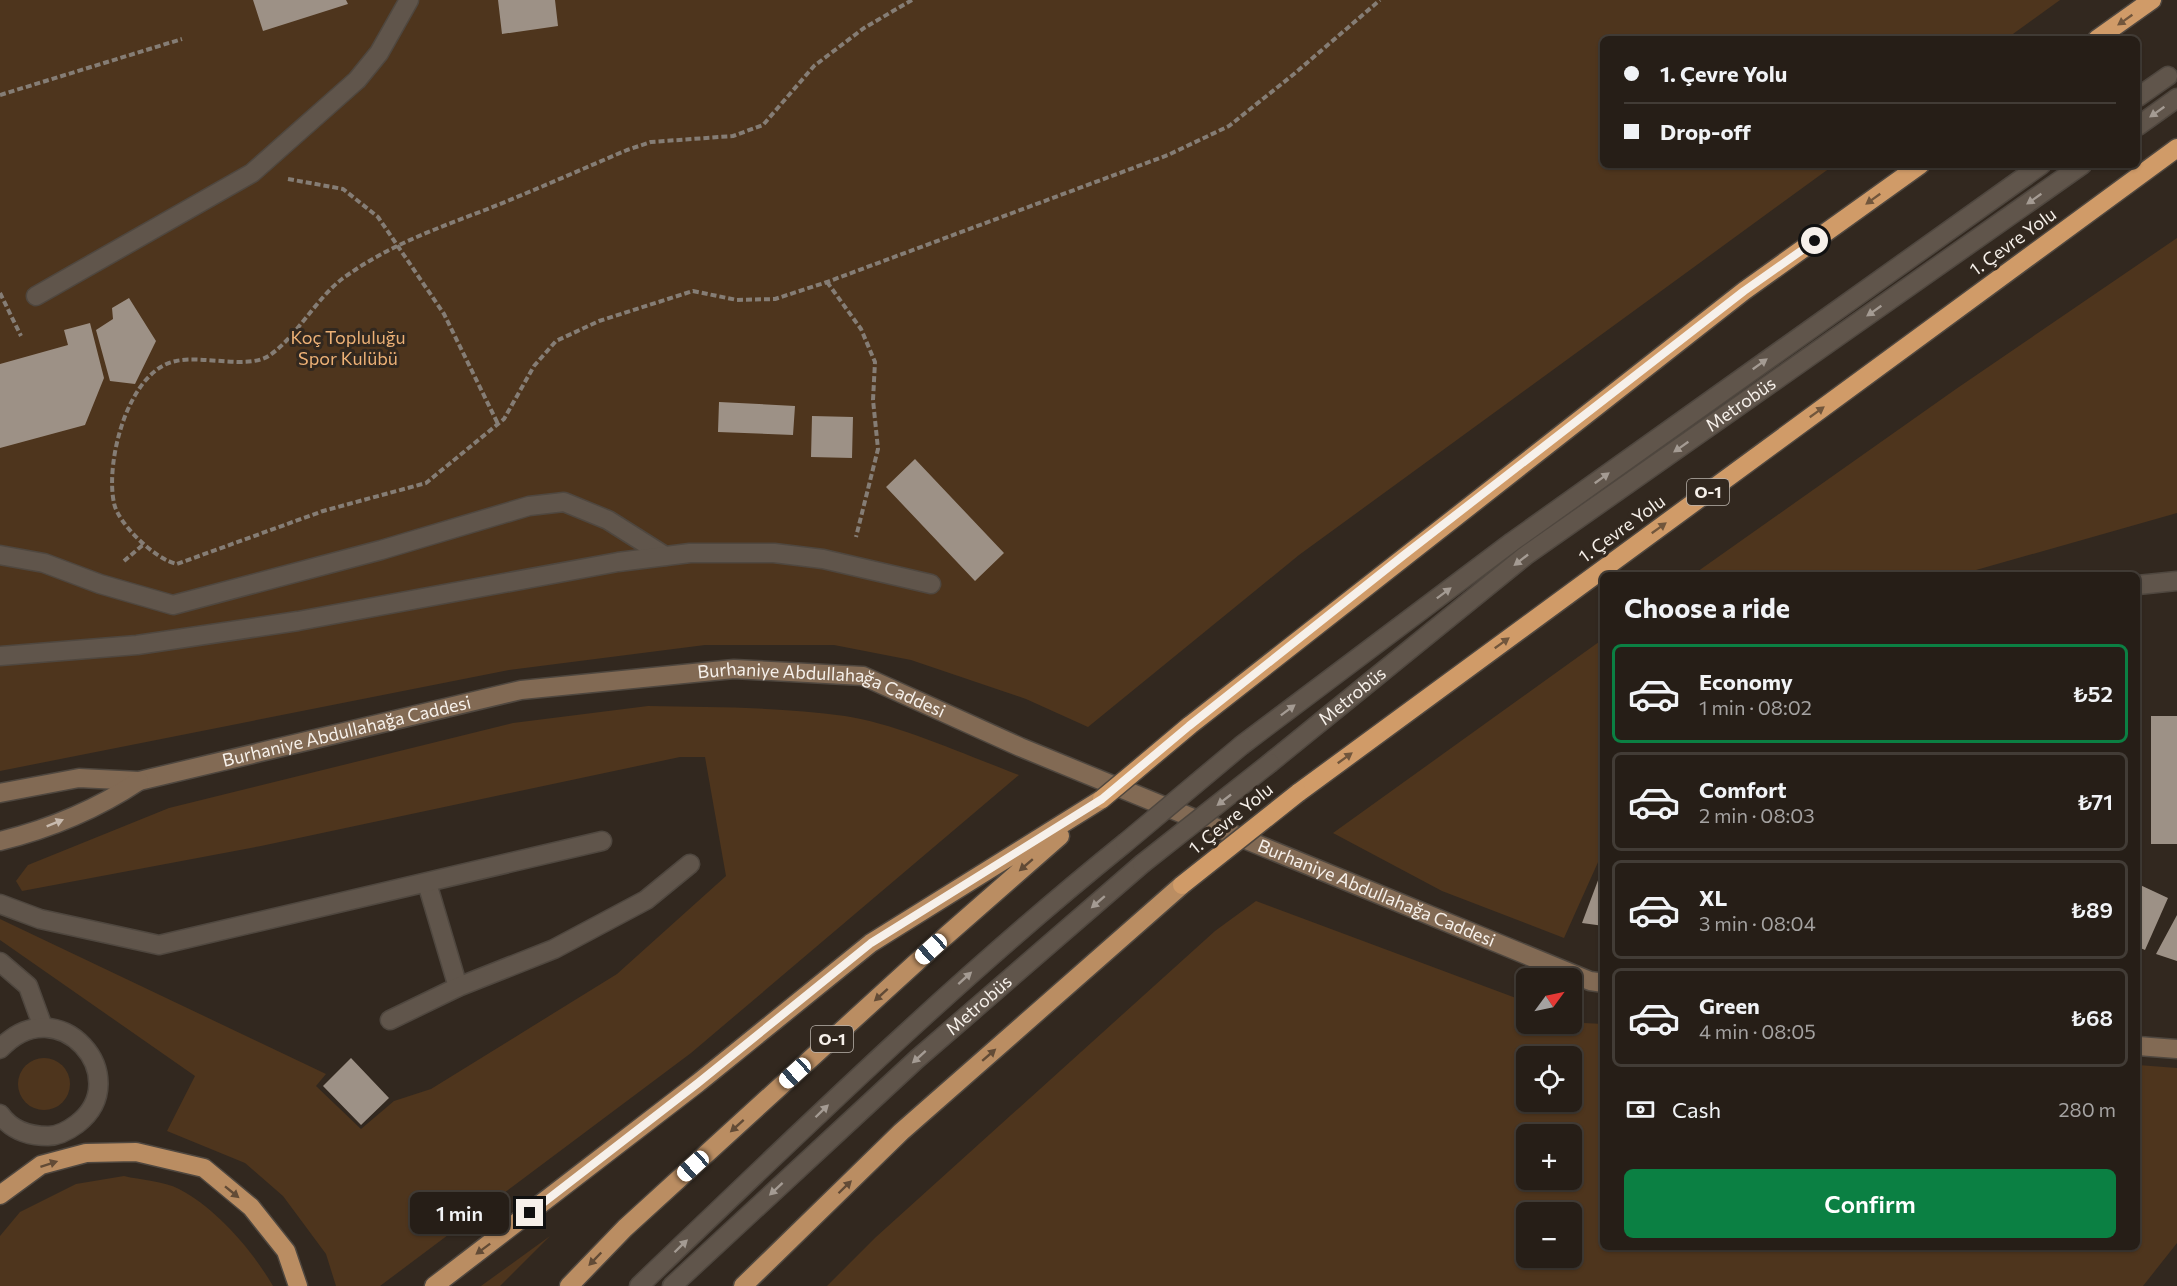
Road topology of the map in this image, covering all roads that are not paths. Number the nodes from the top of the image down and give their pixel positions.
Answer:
1 (409, 0) edge
2 (2152, 0) edge
3 (2101, 36) edge
4 (2168, 76) dead end
5 (2140, 96) edge
6 (2177, 98) edge
7 (2140, 125) edge
8 (2177, 148) edge
9 (2177, 156) edge
10 (1916, 168) edge
11 (2037, 168) edge
12 (2078, 168) edge
13 (2119, 190) junction
14 (36, 296) dead end
15 (0, 555) edge
16 (665, 556) junction
17 (2177, 581) edge
18 (931, 584) dead end
19 (2140, 585) edge
20 (0, 656) edge
21 (139, 781) junction
22 (0, 793) edge
23 (1102, 799) junction
24 (0, 841) edge
25 (602, 841) dead end
26 (690, 864) dead end
27 (427, 882) junction
28 (0, 904) edge
29 (0, 962) edge
30 (1600, 982) edge
31 (458, 987) junction
32 (390, 1020) dead end
33 (44, 1027) junction
34 (2140, 1046) edge
35 (2177, 1049) edge
36 (0, 1050) edge
37 (3, 1124) edge
38 (0, 1195) edge
39 (298, 1286) edge
40 (434, 1286) edge
41 (569, 1286) edge
42 (639, 1286) edge
43 (672, 1286) edge
44 (743, 1286) edge

1 - 14 street
2 -> 3 highway
4 - 5 street
6 -> 7 street
8 - 13 highway, 1. Çevre Yolu / O-1
9 - 13 street
10 -> 23 highway, O-1, bridge
42 -> 11 street, Metrobüs, bridge
12 -> 43 street, Metrobüs, bridge
44 -> 13 highway, 1. Çevre Yolu / O-1, bridge
15 - 16 street
16 - 18 street
16 - 20 street
17 - 19 street
21 - 22 main road, Burhaniye Abdullahağa Caddesi
24 -> 21 main road
21 - 30 main road, Burhaniye Abdullahağa Caddesi
23 -> 40 highway
23 -> 41 highway, O-1
25 - 27 street
26 - 31 street
27 - 28 street
27 - 31 street
29 - 33 street
31 - 32 street
33 - 36 street
33 - 37 street
34 - 35 main road
38 -> 39 highway

